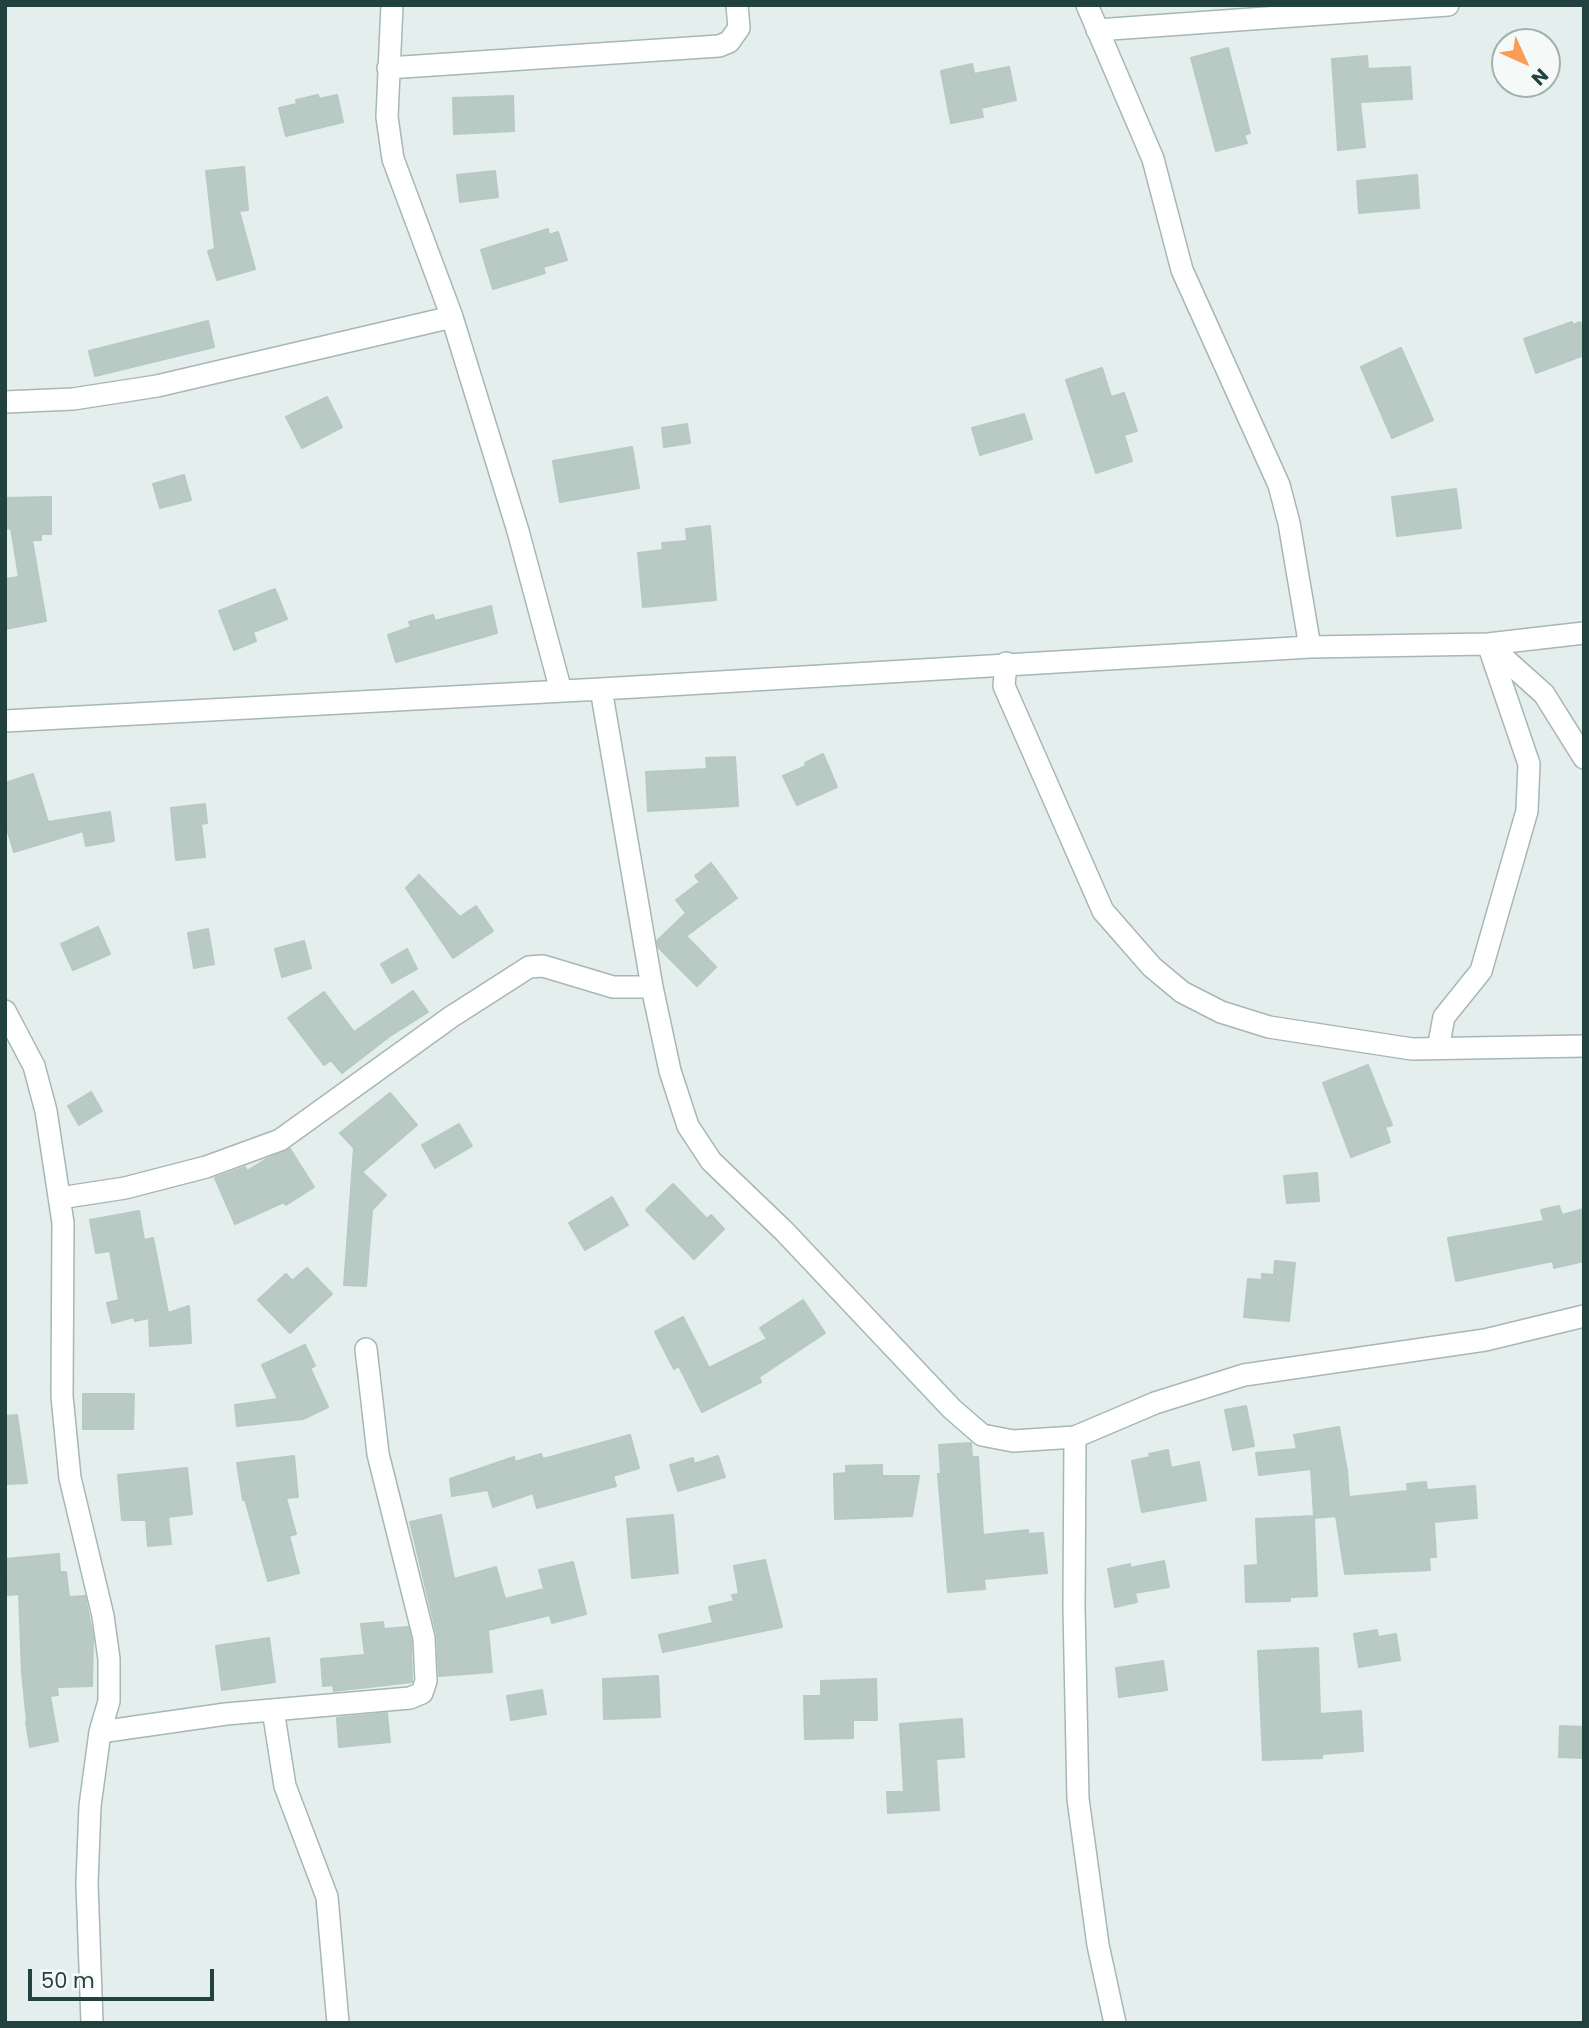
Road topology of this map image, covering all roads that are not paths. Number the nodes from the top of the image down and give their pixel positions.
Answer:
1 (392, 5) edge
2 (737, 5) edge
3 (1087, 5) edge
4 (1439, 6) edge
5 (1097, 30) junction
6 (388, 68) junction
7 (452, 317) junction
8 (5, 402) edge
9 (1584, 632) edge
10 (1488, 644) junction
11 (1310, 647) junction
12 (1006, 663) junction
13 (601, 689) junction
14 (561, 691) junction
15 (5, 721) edge
16 (1584, 758) edge
17 (652, 987) junction
18 (5, 1011) edge
19 (1584, 1046) edge
20 (1438, 1048) junction
21 (60, 1198) junction
22 (1584, 1316) edge
23 (366, 1349) dead end
24 (1075, 1437) junction
25 (273, 1710) junction
26 (100, 1732) junction
27 (92, 2023) edge
28 (338, 2023) edge
29 (1115, 2023) edge

1 - 6 street
2 - 6 street
3 - 5 street
4 - 5 street
5 - 11 street
6 - 7 street
7 - 8 street
7 - 14 street
9 - 10 street
10 - 11 street
10 - 16 street
10 - 20 street
11 - 12 street
12 - 13 street
12 - 20 street
13 - 14 street
13 - 17 street
14 - 15 street
17 - 21 street
17 - 24 street
18 - 21 street
19 - 20 street
21 - 26 street
22 - 24 street
23 - 25 street
24 - 29 street
25 - 26 street
25 - 28 street
26 - 27 street

